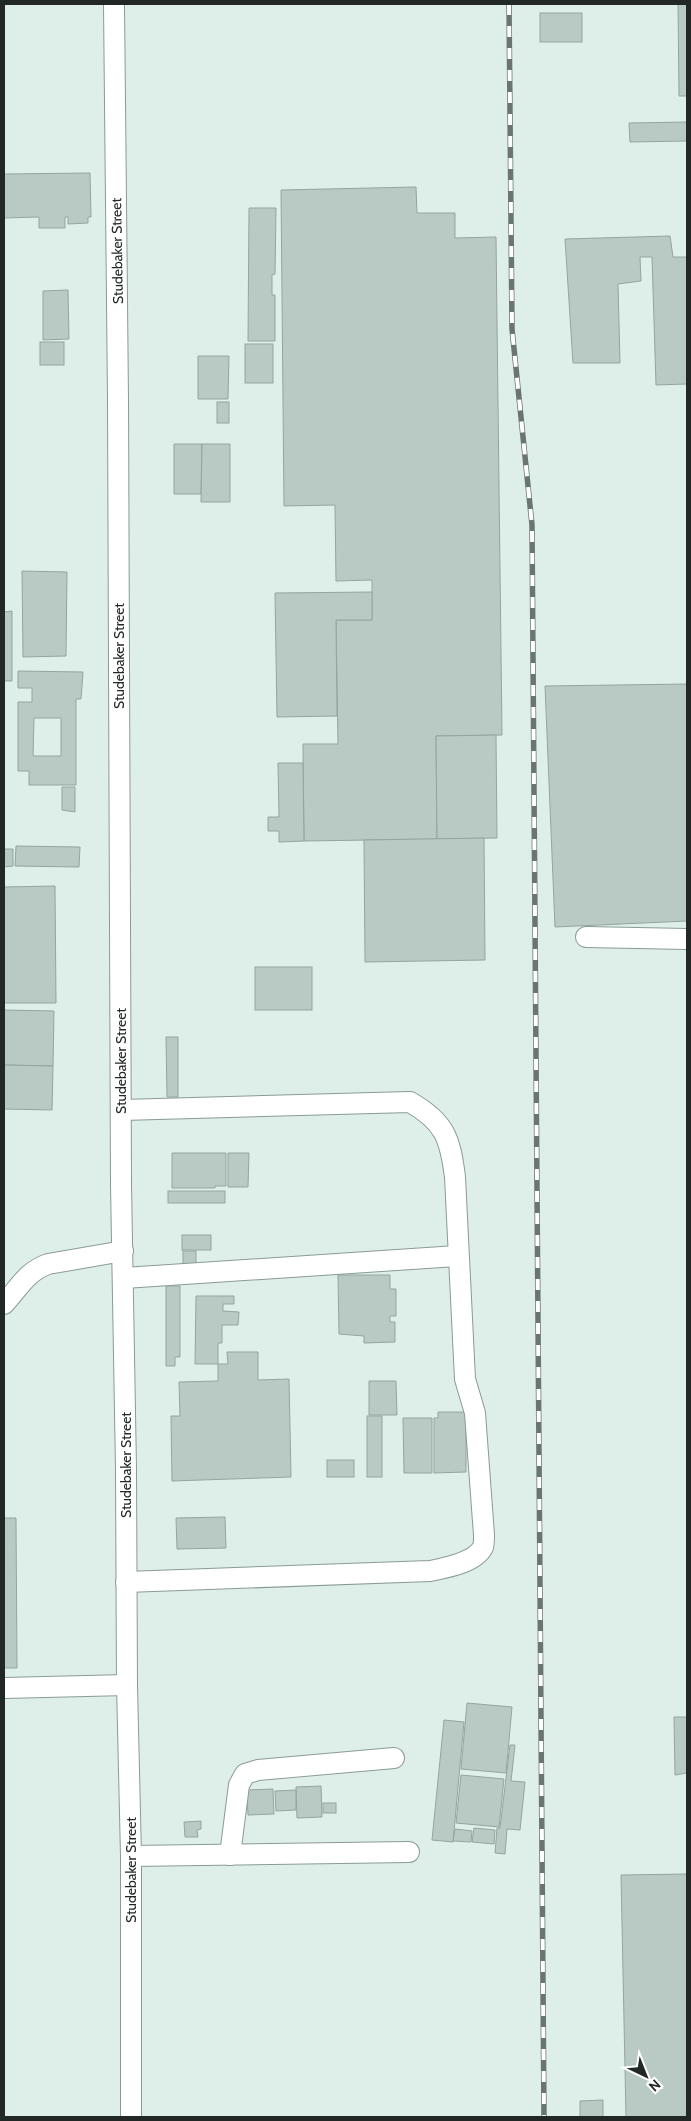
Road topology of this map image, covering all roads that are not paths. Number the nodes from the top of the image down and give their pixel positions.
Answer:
1 (114, 4) edge
2 (586, 938) dead end
3 (687, 940) edge
4 (122, 1110) junction
5 (124, 1251) junction
6 (457, 1256) junction
7 (124, 1278) junction
8 (4, 1304) edge
9 (126, 1582) junction
10 (126, 1685) junction
11 (4, 1688) edge
12 (394, 1758) dead end
13 (409, 1852) dead end
14 (230, 1855) junction
15 (131, 1856) junction
16 (131, 2117) edge

1 - 4 lane, Studebaker Street
2 - 3 lane
4 - 5 lane, Studebaker Street
4 - 6 lane
5 - 7 lane, Studebaker Street
5 - 8 lane
6 - 7 lane
6 - 9 lane
7 - 9 lane, Studebaker Street
9 - 10 lane, Studebaker Street
10 - 11 lane
10 - 15 lane, Studebaker Street
12 - 14 lane
13 - 14 lane
14 - 15 lane
15 - 16 lane, Studebaker Street

